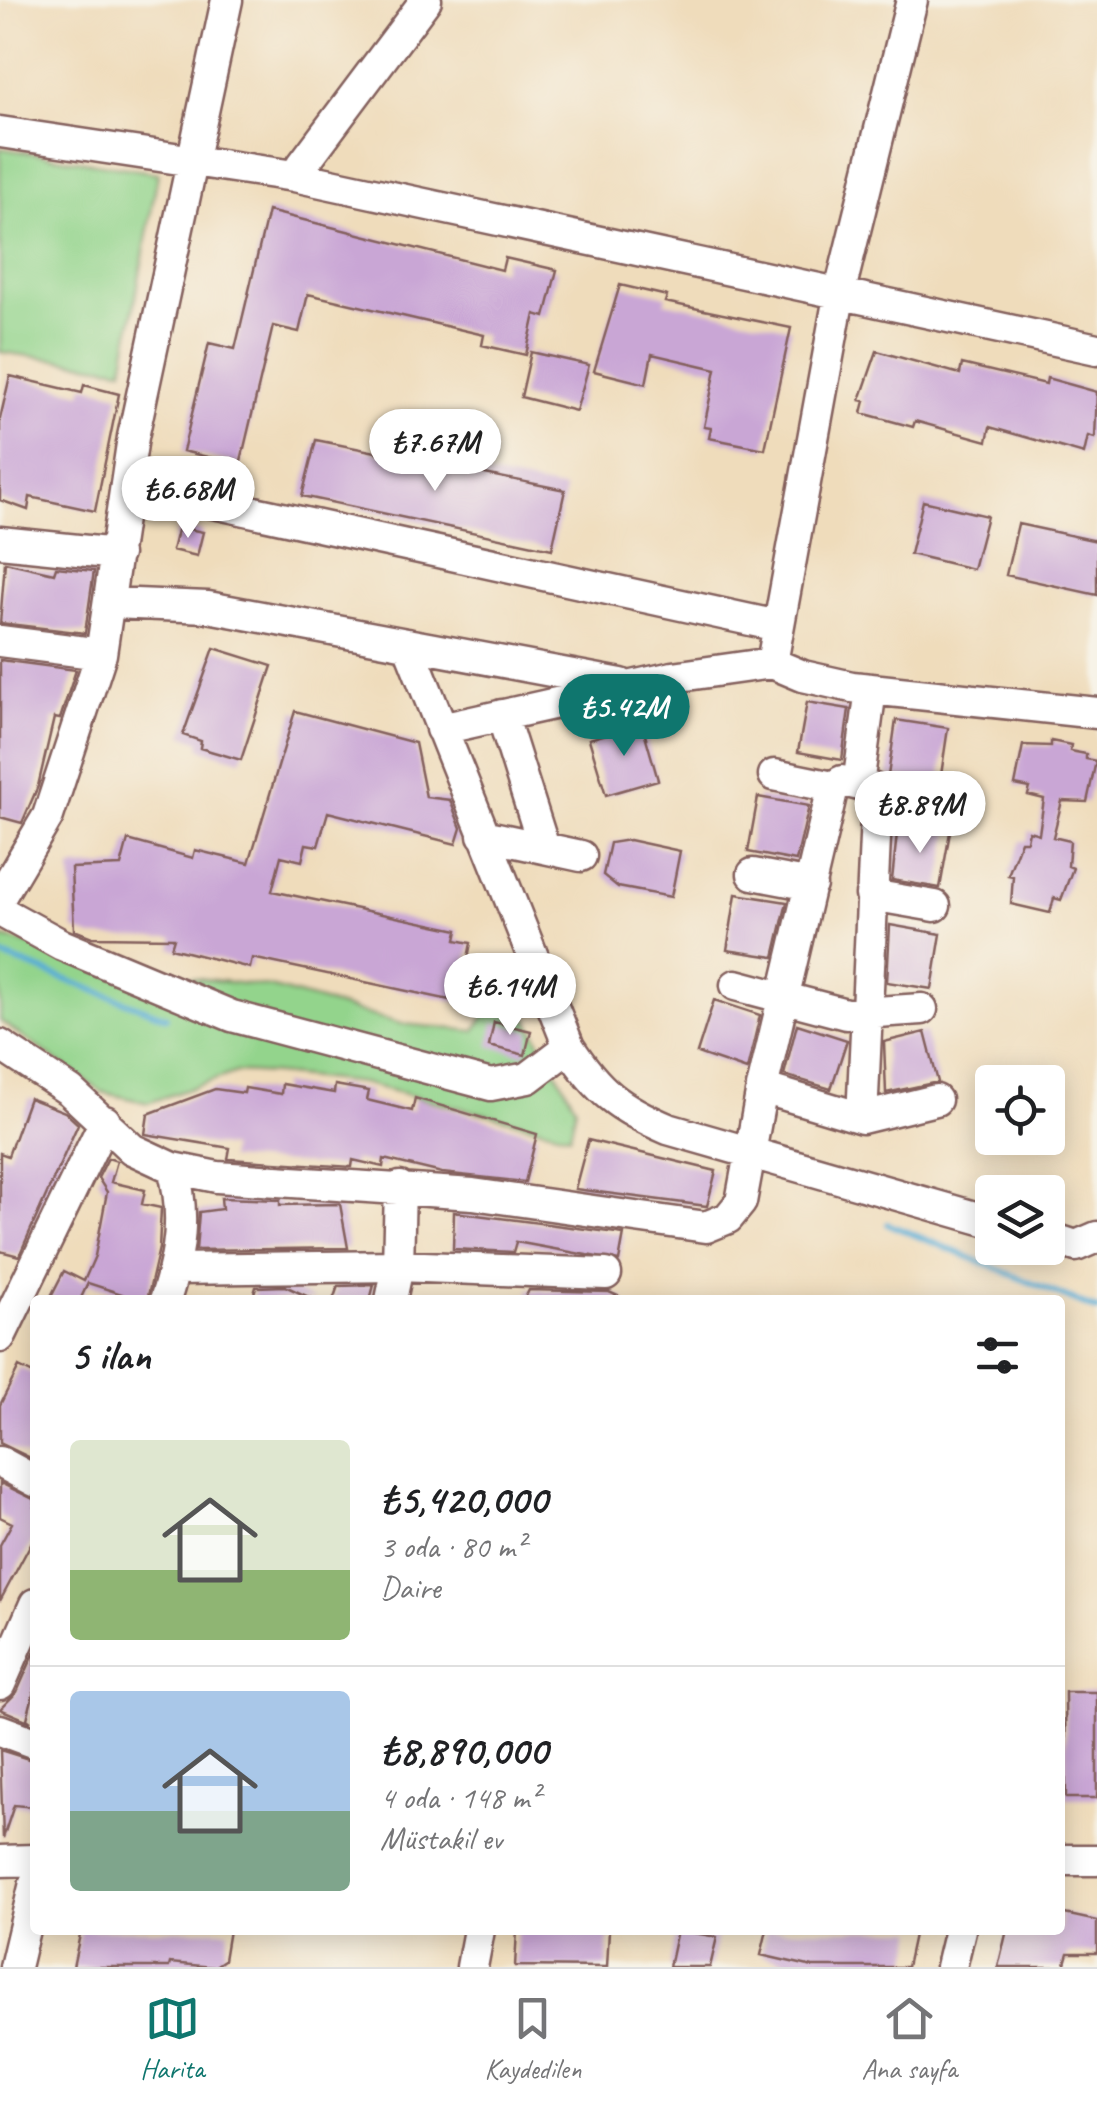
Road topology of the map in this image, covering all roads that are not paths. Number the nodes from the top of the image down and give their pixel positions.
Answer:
1 (227, 0) edge
2 (426, 0) edge
3 (912, 0) edge
4 (0, 132) edge
5 (196, 160) junction
6 (294, 176) junction
7 (840, 291) junction
8 (1097, 349) edge
9 (126, 484) junction
10 (0, 542) edge
11 (117, 554) junction
12 (112, 603) junction
13 (778, 626) junction
14 (0, 641) edge
15 (408, 644) junction
16 (101, 654) junction
17 (772, 663) junction
18 (634, 686) junction
19 (871, 689) junction
20 (1097, 713) edge
21 (502, 715) junction
22 (441, 729) junction
23 (774, 775) dead end
24 (856, 789) junction
25 (945, 800) dead end
26 (484, 835) junction
27 (544, 848) junction
28 (582, 856) dead end
29 (753, 874) dead end
30 (811, 885) junction
31 (871, 895) junction
32 (0, 898) edge
33 (935, 906) dead end
34 (736, 985) dead end
35 (786, 998) junction
36 (922, 1010) dead end
37 (864, 1012) junction
38 (0, 1045) edge
39 (569, 1047) junction
40 (762, 1088) junction
41 (936, 1100) dead end
42 (862, 1118) junction
43 (104, 1121) junction
44 (750, 1152) junction
45 (173, 1168) junction
46 (400, 1186) junction
47 (975, 1217) edge
48 (1097, 1237) edge
49 (1065, 1243) edge
50 (398, 1266) junction
51 (176, 1269) junction
52 (606, 1274) dead end
53 (166, 1295) edge
54 (392, 1295) edge
55 (15, 1325) edge
56 (0, 1462) edge
57 (30, 1479) edge
58 (30, 1617) edge
59 (0, 1684) edge
60 (0, 1730) edge
61 (30, 1741) edge
62 (0, 1860) edge
63 (30, 1860) edge
64 (1065, 1860) edge
65 (1097, 1860) edge
66 (30, 1903) edge
67 (478, 1935) edge
68 (959, 1935) edge
69 (15, 1967) edge
70 (472, 1967) edge
71 (950, 1967) edge

1 - 5 street
2 - 6 street
3 - 7 street
4 - 5 street
5 - 6 street
5 - 9 street
6 - 7 street
7 - 8 street
7 - 13 street
9 - 11 street
9 - 13 street
10 - 11 street
11 - 12 street
12 - 15 street
12 - 16 street
13 - 17 street
14 - 16 street
15 - 18 street
15 - 22 street
16 - 32 street
17 - 18 street
17 - 19 street
18 - 21 street
19 - 20 street
19 - 24 street
21 - 22 street
21 - 27 street
22 - 26 street
23 - 24 street
24 - 25 street
24 - 30 street
24 - 31 street
26 - 27 street
26 - 39 street
27 - 28 street
29 - 30 street
30 - 35 street
31 - 33 street
31 - 37 street
32 - 39 street
34 - 35 street
35 - 37 street
35 - 40 street
36 - 37 street
37 - 42 street
38 - 43 street
39 - 44 street
40 - 42 street
40 - 44 street
41 - 42 street
43 - 45 street
43 - 55 street
44 - 46 street
44 - 47 street
45 - 46 street
45 - 51 street
46 - 50 street
48 - 49 street
50 - 51 street
50 - 52 street
50 - 54 street
51 - 53 street
56 - 57 street
58 - 59 street
60 - 61 street
62 - 63 street
64 - 65 street
66 - 69 street
67 - 70 street
68 - 71 street

